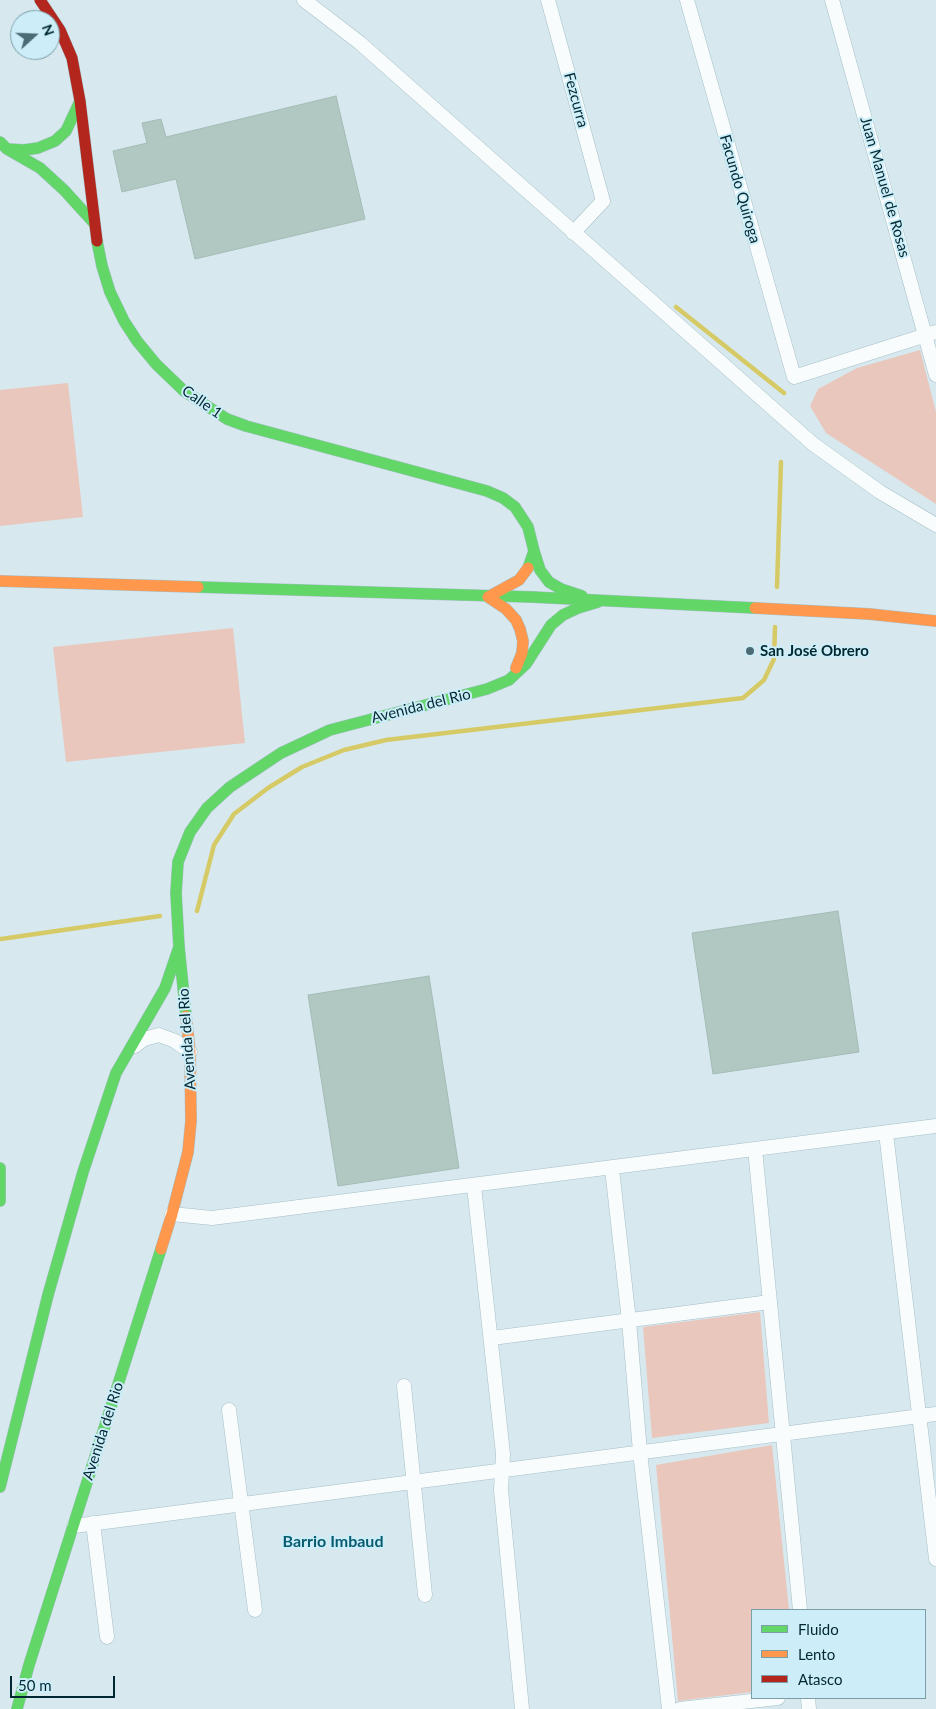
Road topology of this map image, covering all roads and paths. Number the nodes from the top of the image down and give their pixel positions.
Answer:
1 (40, 0) edge
2 (304, 0) edge
3 (548, 0) edge
4 (687, 0) edge
5 (832, 0) edge
6 (80, 101) junction
7 (4, 145) edge
8 (94, 223) junction
9 (573, 233) junction
10 (931, 334) edge
11 (936, 375) edge
12 (936, 525) edge
13 (534, 551) junction
14 (0, 580) edge
15 (488, 596) junction
16 (600, 601) junction
17 (936, 621) edge
18 (509, 680) junction
19 (179, 947) junction
20 (130, 1049) junction
21 (190, 1052) junction
22 (936, 1126) edge
23 (886, 1132) junction
24 (755, 1149) junction
25 (0, 1168) edge
26 (612, 1168) junction
27 (474, 1186) junction
28 (0, 1201) edge
29 (172, 1214) junction
30 (770, 1302) junction
31 (629, 1322) junction
32 (492, 1338) junction
33 (404, 1386) dead end
34 (229, 1410) dead end
35 (936, 1414) edge
36 (920, 1416) junction
37 (784, 1434) junction
38 (640, 1452) junction
39 (501, 1471) junction
40 (413, 1481) junction
41 (0, 1487) edge
42 (241, 1504) junction
43 (93, 1523) junction
44 (74, 1526) junction
45 (936, 1559) edge
46 (425, 1596) dead end
47 (800, 1609) edge
48 (255, 1610) dead end
49 (107, 1637) dead end
50 (769, 1699) edge
51 (17, 1709) edge
52 (522, 1709) edge
53 (669, 1709) edge
54 (680, 1709) edge

1 - 6 main road, Calle 1
2 - 9 street
3 - 9 street, Fezcurra
4 - 10 street, Facundo Quiroga
5 - 10 street, Juan Manuel de Rosas
6 - 7 main road
6 - 8 main road, Calle 1
7 - 8 main road
8 - 13 main road, Calle 1
9 - 12 street
10 - 11 street, Juan Manuel de Rosas
13 - 15 main road
13 - 16 main road, Calle 1
14 - 15 main road
15 - 16 main road
15 - 18 main road
16 - 17 main road
16 - 18 main road, Avenida del Rio
18 - 19 main road, Avenida del Rio
19 - 20 main road
19 - 21 main road, Avenida del Rio
20 - 21 street
20 - 41 main road
21 - 29 main road, Avenida del Rio
22 - 23 street
23 - 24 street
23 - 36 street
24 - 26 street
24 - 30 street
25 - 28 main road
26 - 27 street
26 - 31 street
27 - 29 street
27 - 32 street
29 - 44 main road, Avenida del Rio
30 - 31 street
30 - 37 street
31 - 32 street
31 - 38 street
32 - 39 street
33 - 40 street
34 - 42 street
35 - 36 street
36 - 37 street
36 - 45 street
37 - 38 street
37 - 47 street
38 - 39 street
38 - 53 street
39 - 40 street
39 - 52 street
40 - 42 street
40 - 46 street
42 - 43 street
42 - 48 street
43 - 44 street
43 - 49 street
44 - 51 main road, Avenida del Rio
50 - 54 street

